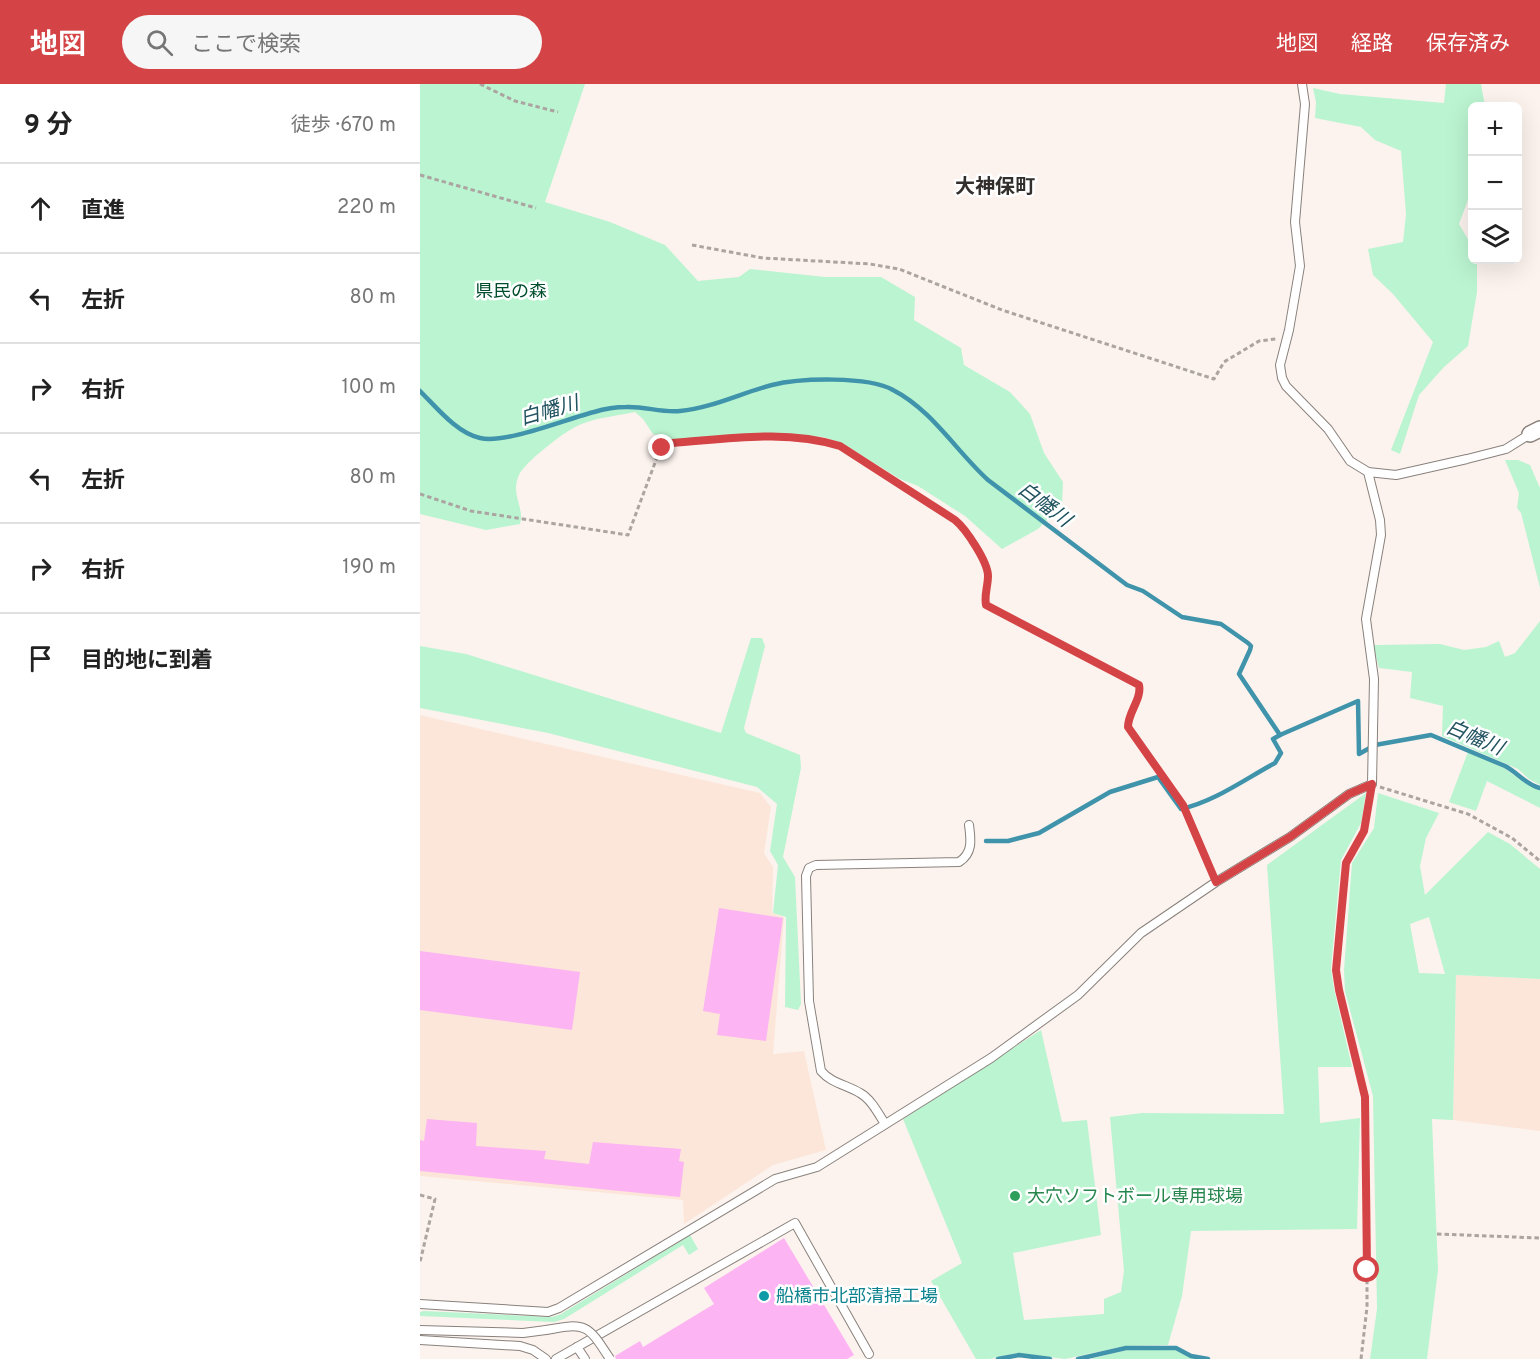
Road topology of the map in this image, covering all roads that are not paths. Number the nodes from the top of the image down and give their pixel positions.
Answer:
1 (1302, 84) edge
2 (1535, 432) edge
3 (1368, 472) junction
4 (969, 825) dead end
5 (885, 1124) junction
6 (420, 1304) edge
7 (420, 1330) edge
8 (420, 1340) edge
9 (578, 1347) junction
10 (869, 1354) dead end
11 (546, 1359) edge
12 (556, 1359) edge
13 (585, 1359) edge
14 (610, 1359) edge

1 - 3 lane
2 - 3 lane
3 - 5 lane
4 - 5 lane
5 - 6 lane
7 - 14 lane, bridge
8 - 11 lane
9 - 10 lane
9 - 12 lane
9 - 13 lane

